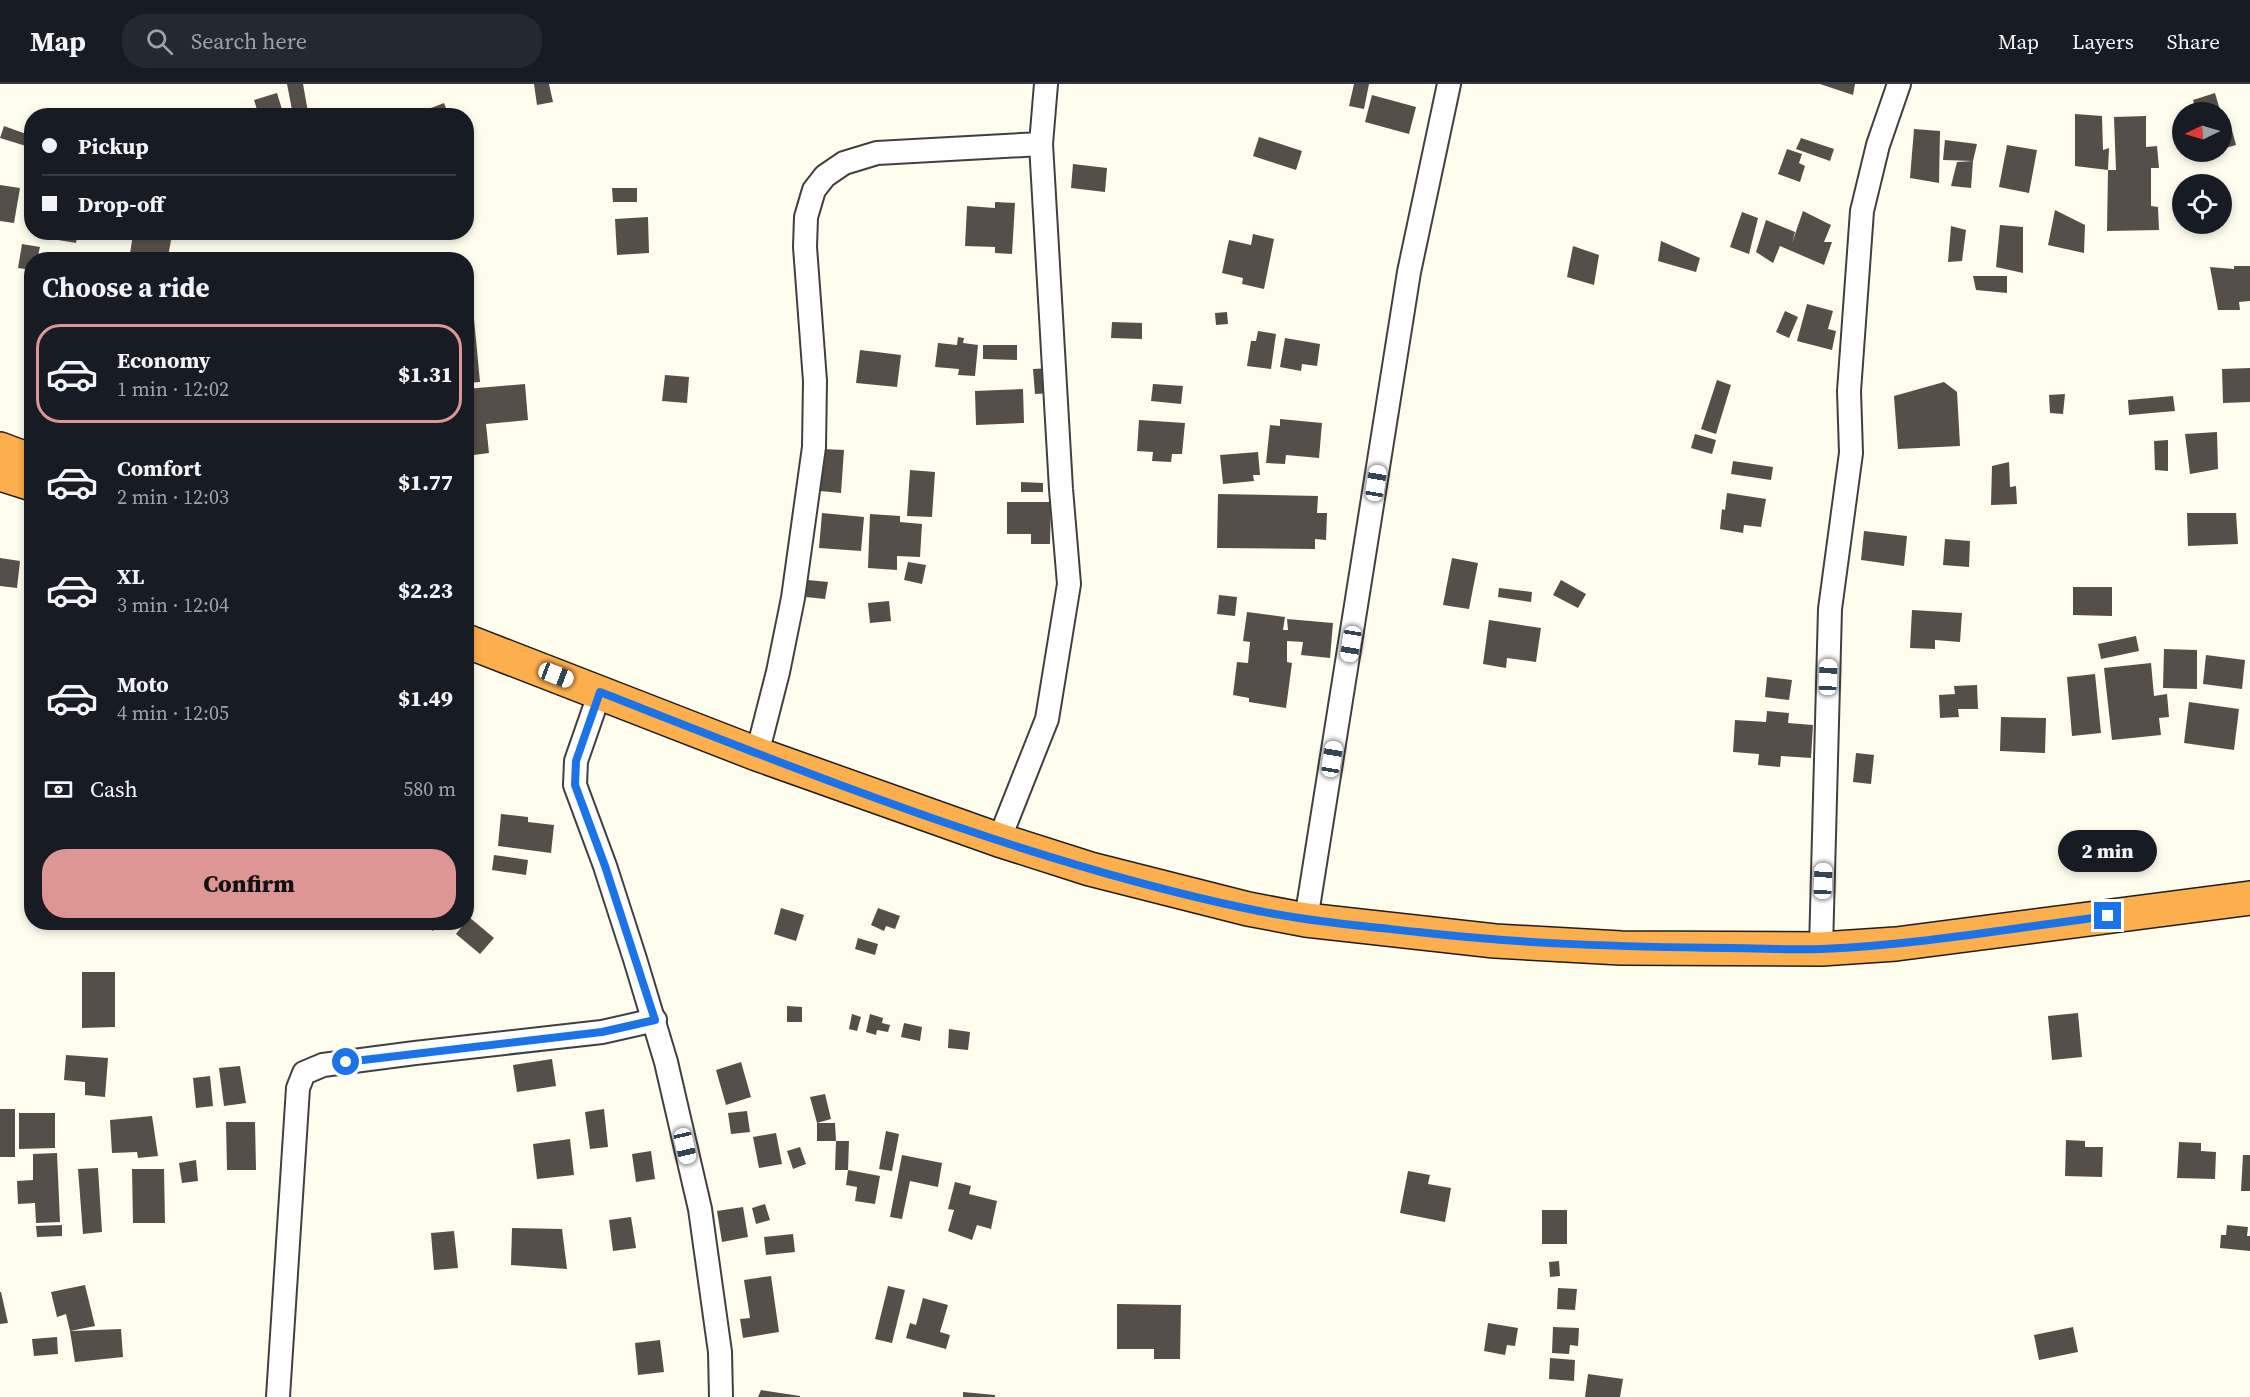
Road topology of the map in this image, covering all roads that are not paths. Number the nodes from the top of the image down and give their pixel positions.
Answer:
1 (1046, 84) edge
2 (1449, 84) edge
3 (1899, 84) edge
4 (1041, 144) junction
5 (0, 449) edge
6 (24, 458) edge
7 (0, 474) edge
8 (24, 482) edge
9 (474, 644) edge
10 (600, 692) junction
11 (757, 754) junction
12 (999, 840) junction
13 (2250, 898) edge
14 (1306, 920) junction
15 (1821, 949) junction
16 (655, 1020) junction
17 (278, 1397) edge
18 (722, 1397) edge

1 - 4 street
2 - 14 street
3 - 15 street
4 - 11 street
4 - 12 street
5 - 6 highway
7 - 8 highway
9 - 10 highway
10 - 11 highway
10 - 16 street
11 - 12 highway
12 - 14 highway
13 - 15 highway
14 - 15 highway
16 - 17 street
16 - 18 street

